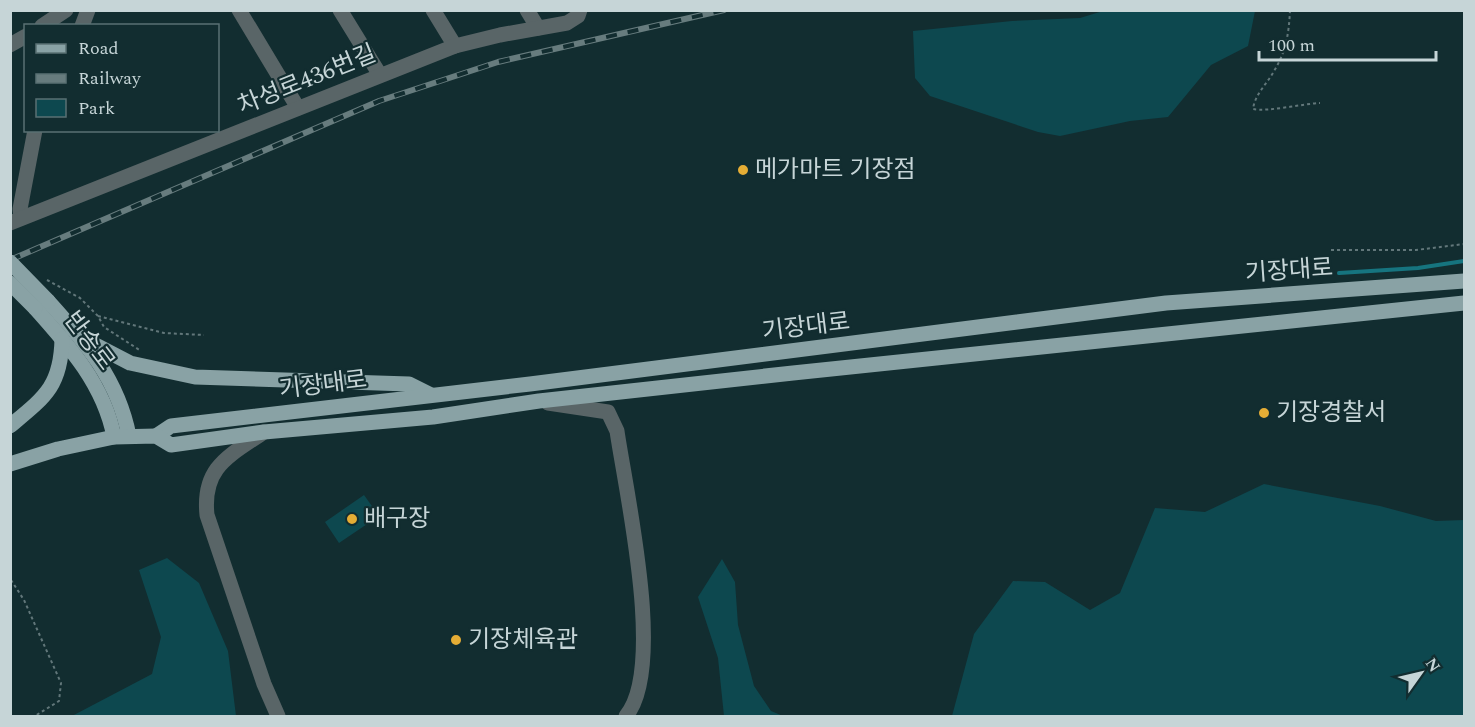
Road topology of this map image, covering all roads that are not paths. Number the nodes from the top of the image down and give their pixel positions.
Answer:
1 (66, 10) edge
2 (239, 10) edge
3 (340, 10) edge
4 (433, 10) edge
5 (527, 10) edge
6 (580, 10) edge
7 (46, 19) edge
8 (538, 28) junction
9 (24, 37) edge
10 (10, 45) edge
11 (455, 46) junction
12 (380, 75) junction
13 (298, 108) junction
14 (35, 132) edge
15 (16, 221) edge
16 (10, 262) edge
17 (1464, 281) edge
18 (10, 283) edge
19 (1464, 303) edge
20 (42, 305) junction
21 (80, 337) junction
22 (62, 339) junction
23 (431, 395) junction
24 (539, 401) junction
25 (10, 426) edge
26 (264, 432) junction
27 (121, 436) junction
28 (156, 436) junction
29 (10, 464) edge
30 (629, 712) edge
31 (278, 717) edge

1 - 7 street
2 - 13 street
3 - 12 street
4 - 11 street
5 - 8 street
6 - 8 street, 차성로436번길
8 - 11 street, 차성로436번길
9 - 10 street
11 - 12 street, 차성로436번길
12 - 13 street, 차성로436번길
13 - 15 street, 차성로436번길
14 - 15 street
16 - 20 main road, bridge
17 - 23 main road, 기장대로
18 - 20 main road, 반송로, bridge
19 - 24 main road, 기장대로
20 - 21 main road, 반송로
20 - 22 main road, 반송로
21 - 23 main road
21 - 27 main road, 반송로
22 - 25 main road
22 - 27 main road, 반송로
23 - 28 main road, 기장대로
24 - 26 main road, 기장대로
24 - 30 street
26 - 28 main road, 기장대로
26 - 31 street
27 - 28 main road, 기장대로
27 - 29 main road, 기장대로

